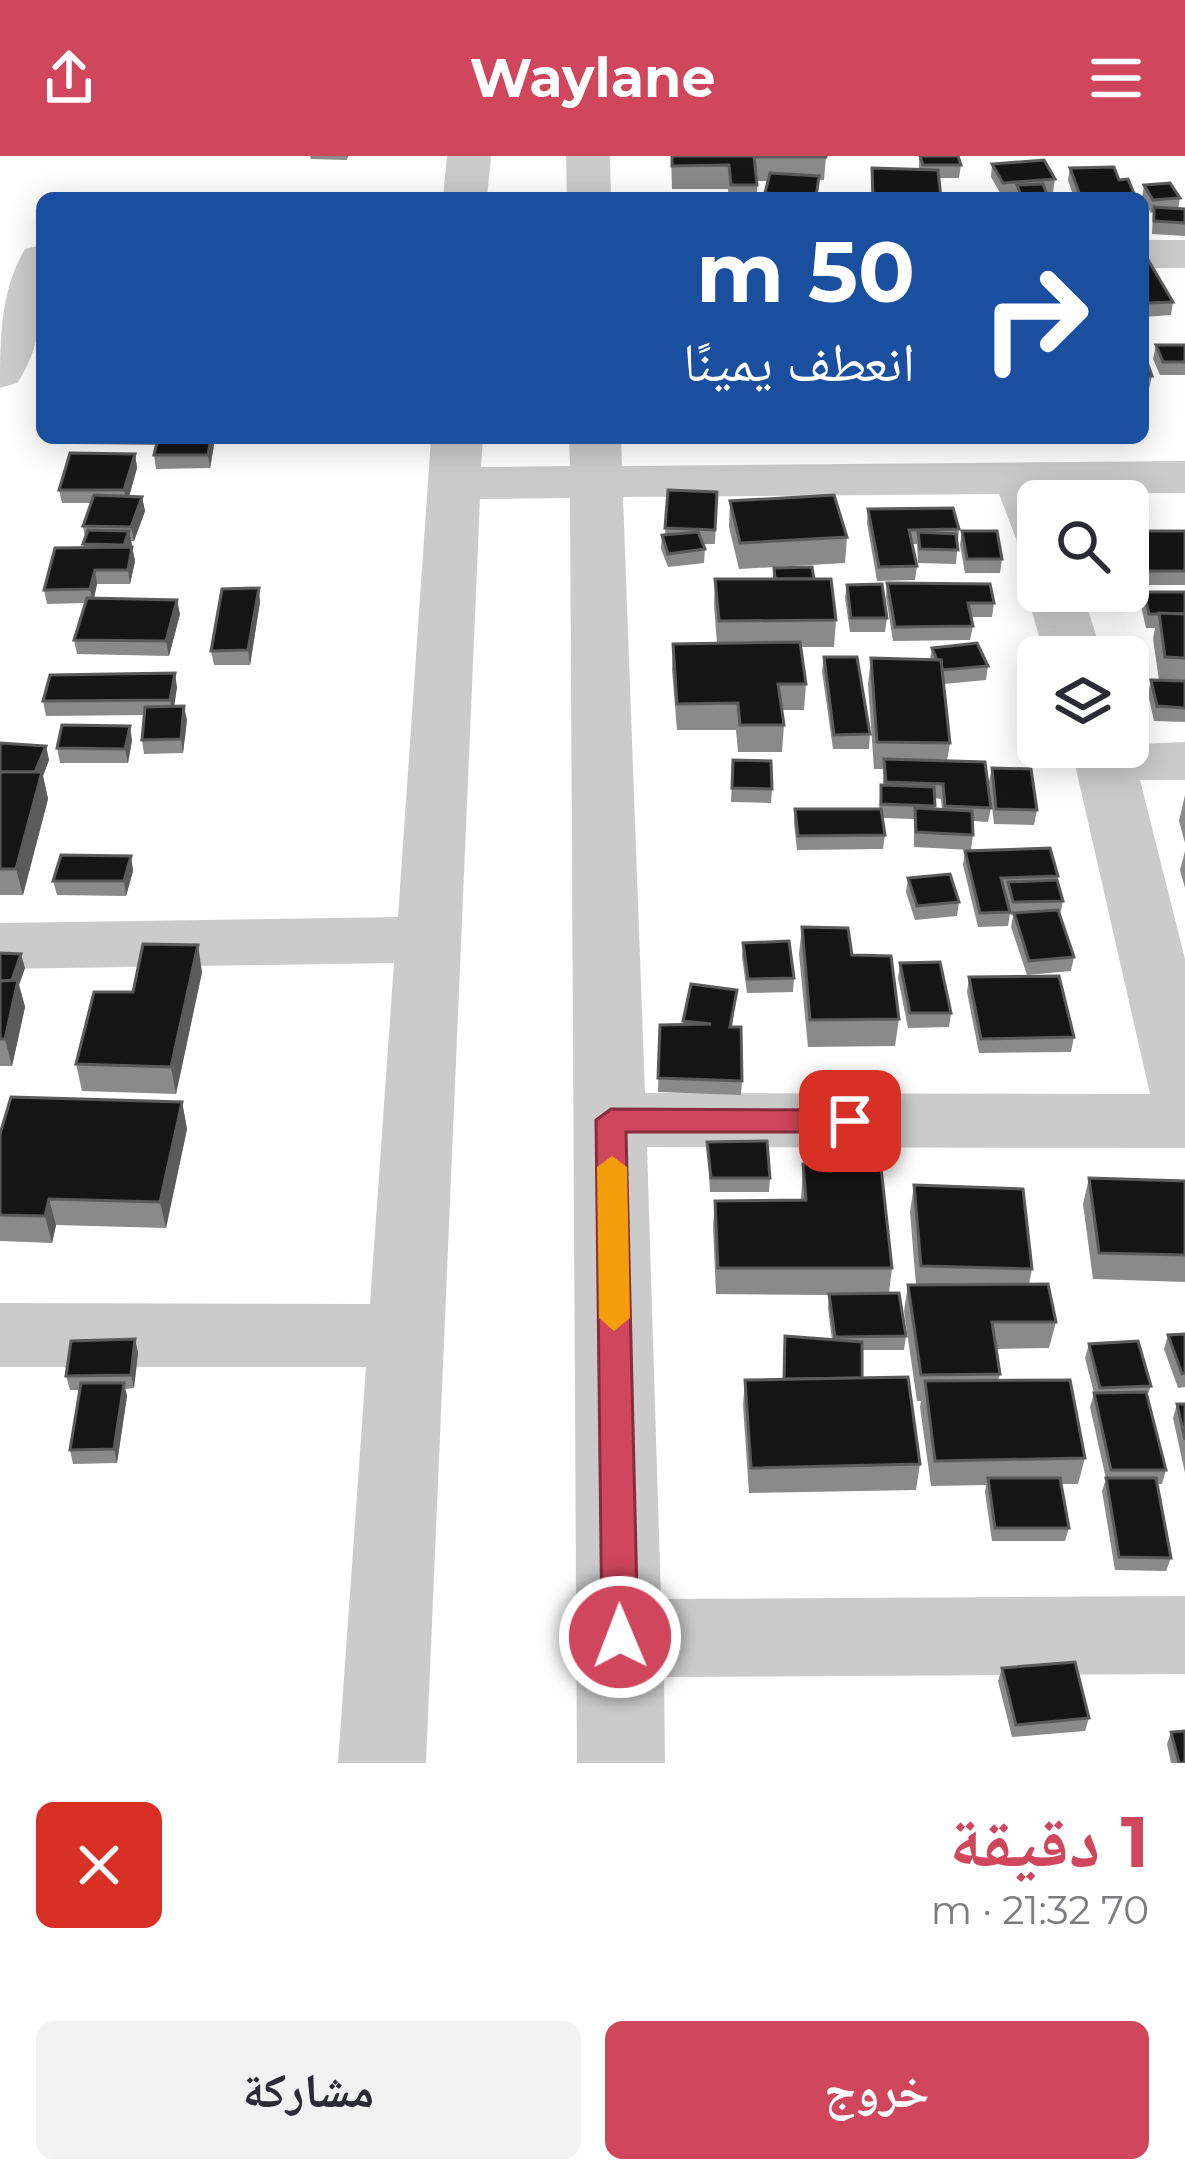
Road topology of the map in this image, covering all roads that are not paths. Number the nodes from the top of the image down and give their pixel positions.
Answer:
1 (469, 156) edge
2 (588, 156) edge
3 (466, 192) edge
4 (589, 192) edge
5 (1149, 254) edge
6 (1185, 254) edge
7 (0, 259) edge
8 (36, 259) edge
9 (36, 275) edge
10 (0, 373) edge
11 (456, 460) edge
12 (595, 460) edge
13 (1185, 476) edge
14 (1021, 478) joint
15 (1149, 758) edge
16 (1185, 761) edge
17 (1106, 768) edge
18 (432, 939) junction
19 (0, 946) edge
20 (1185, 1096) edge
21 (611, 1120) junction
22 (1185, 1121) edge
23 (0, 1335) edge
24 (408, 1336) junction
25 (1185, 1635) edge
26 (620, 1637) junction
27 (382, 1763) edge
28 (621, 1763) edge

1 - 3 street
2 - 4 street
5 - 6 street
7 - 8 street
9 - 10 street
11 - 12 street
11 - 18 street
12 - 14 street
12 - 21 street
13 - 14 street
15 - 16 street
17 - 20 street
18 - 19 street
18 - 24 street
21 - 22 street
21 - 26 street
23 - 24 street
24 - 27 street
25 - 26 street
26 - 28 street

